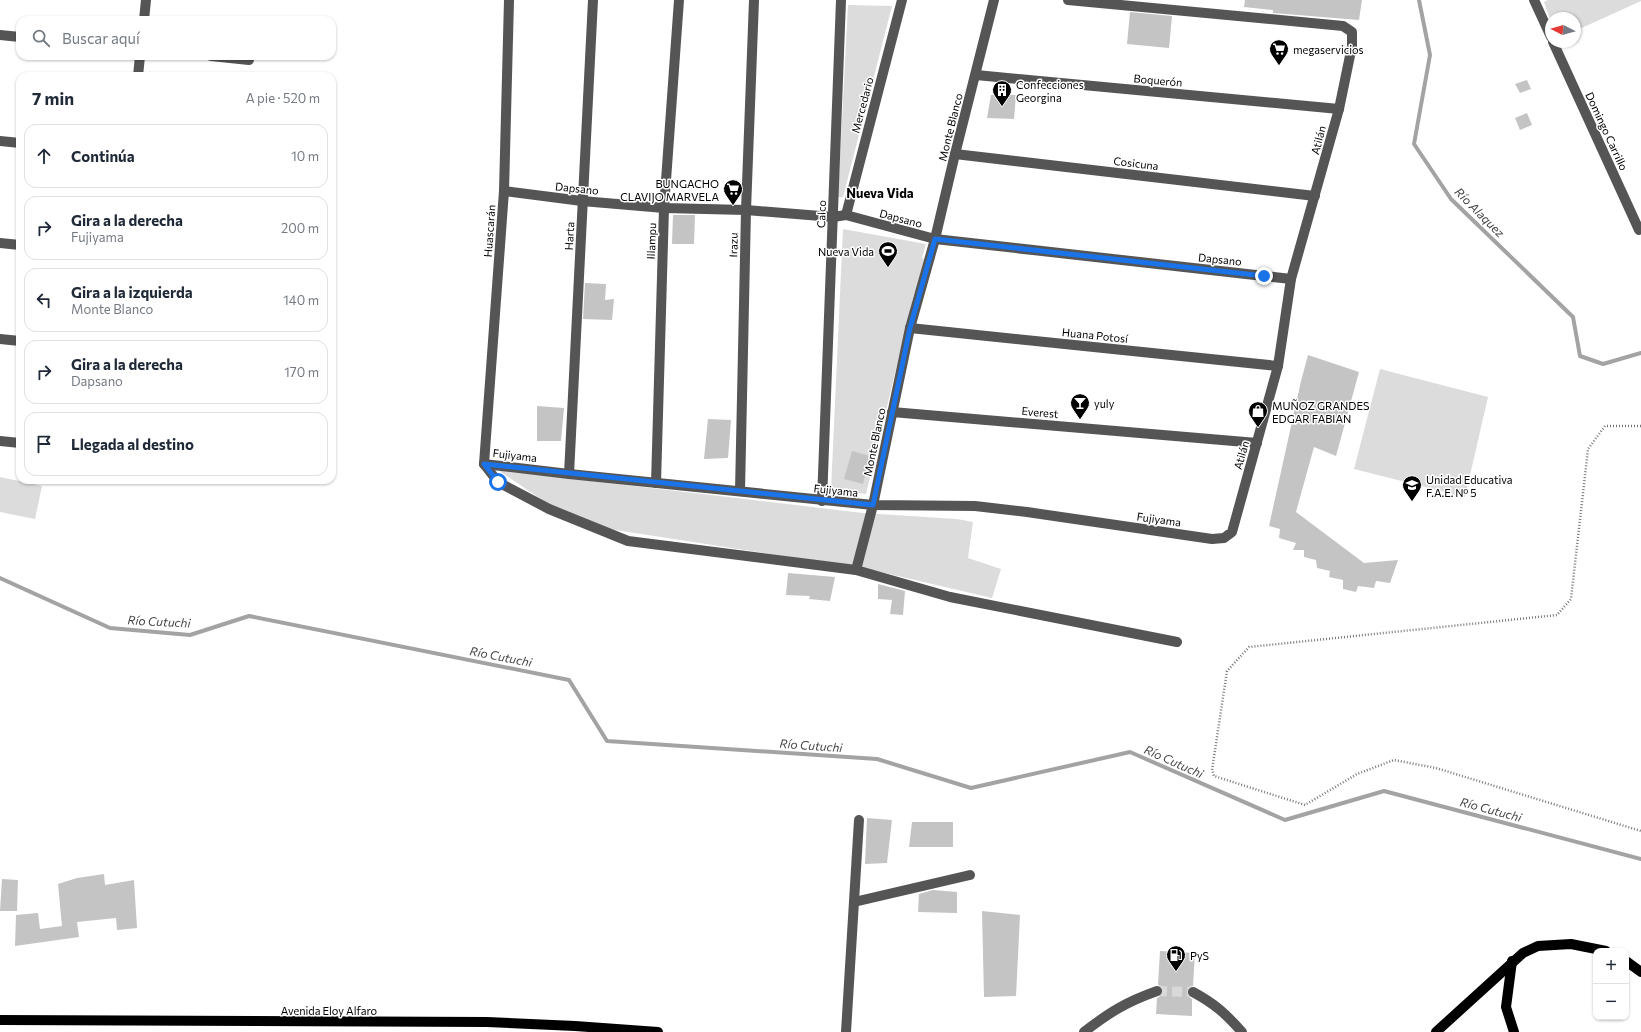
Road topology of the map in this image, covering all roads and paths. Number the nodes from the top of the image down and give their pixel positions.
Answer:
1 (146, 0) edge
2 (509, 0) edge
3 (593, 0) edge
4 (679, 0) edge
5 (754, 0) edge
6 (841, 0) edge
7 (902, 0) edge
8 (994, 0) edge
9 (1068, 0) edge
10 (1534, 0) edge
11 (144, 16) edge
12 (1545, 24) edge
13 (0, 36) edge
14 (16, 37) edge
15 (1556, 48) edge
16 (140, 60) edge
17 (138, 72) edge
18 (976, 75) junction
19 (1339, 109) junction
20 (0, 141) edge
21 (16, 143) edge
22 (955, 154) junction
23 (504, 191) junction
24 (1315, 196) junction
25 (582, 201) junction
26 (664, 208) junction
27 (746, 210) junction
28 (846, 215) junction
29 (833, 217) junction
30 (1639, 230) dead end
31 (935, 239) junction
32 (0, 243) edge
33 (16, 245) edge
34 (1291, 279) junction
35 (910, 328) junction
36 (0, 339) edge
37 (16, 341) edge
38 (1278, 366) junction
39 (892, 412) junction
40 (1641, 426) edge
41 (0, 441) edge
42 (16, 442) edge
43 (1257, 443) junction
44 (484, 464) junction
45 (569, 474) junction
46 (656, 482) junction
47 (740, 490) junction
48 (822, 501) junction
49 (873, 505) junction
50 (1232, 532) joint
51 (856, 570) junction
52 (1176, 642) dead end
53 (859, 820) dead end
54 (1641, 831) edge
55 (970, 875) dead end
56 (854, 902) junction
57 (1593, 948) edge
58 (1512, 962) junction
59 (1629, 963) edge
60 (1641, 972) edge
61 (1157, 991) tunnel mouth
62 (1193, 992) tunnel mouth
63 (0, 1020) edge
64 (658, 1032) edge
65 (846, 1032) edge
66 (1084, 1032) edge
67 (1242, 1032) edge
68 (1436, 1032) edge
69 (1514, 1032) edge

1 - 11 street
2 - 23 street, Huascarán
3 - 25 street, Harta
4 - 26 street, Illampu
5 - 27 street, Irazu
6 - 29 street, Calco
7 - 28 street, Mercedario
8 - 18 street, Monte Blanco
9 - 19 street, Atilán
10 - 12 street
13 - 14 street
15 - 30 street, Domingo Carrillo
16 - 17 street
18 - 19 street, Boquerón
18 - 22 street, Monte Blanco
19 - 24 street, Atilán
20 - 21 street
22 - 24 street, Cosicuna
22 - 31 street, Monte Blanco
23 - 25 street, Dapsano
23 - 44 street, Huascarán
24 - 34 street, Atilán
25 - 26 street, Dapsano
25 - 45 street, Harta
26 - 27 street, Dapsano
26 - 46 street, Illampu
27 - 29 street, Dapsano
27 - 47 street, Irazu
28 - 29 street, Dapsano
28 - 31 street, Dapsano
29 - 48 street, Calco
31 - 34 street, Dapsano
31 - 35 street, Monte Blanco
32 - 33 street
34 - 38 street, Atilán
35 - 38 street, Huana Potosí
35 - 39 street, Monte Blanco
36 - 37 street
38 - 43 street, Atilán
39 - 43 street, Everest
39 - 49 street, Monte Blanco
40 - 54 path
41 - 42 street
43 - 50 street, Atilán
44 - 45 street, Fujiyama
44 - 51 street
45 - 46 street, Fujiyama
46 - 47 street, Fujiyama
47 - 48 street, Fujiyama
48 - 49 street, Fujiyama
49 - 50 street, Fujiyama
49 - 51 street, Monte Blanco
51 - 52 street
53 - 56 street
55 - 56 street
56 - 65 street
57 - 58 main road
58 - 68 main road
58 - 69 main road
59 - 60 main road
61 - 66 street
62 - 67 street
63 - 64 main road, Avenida Eloy Alfaro

